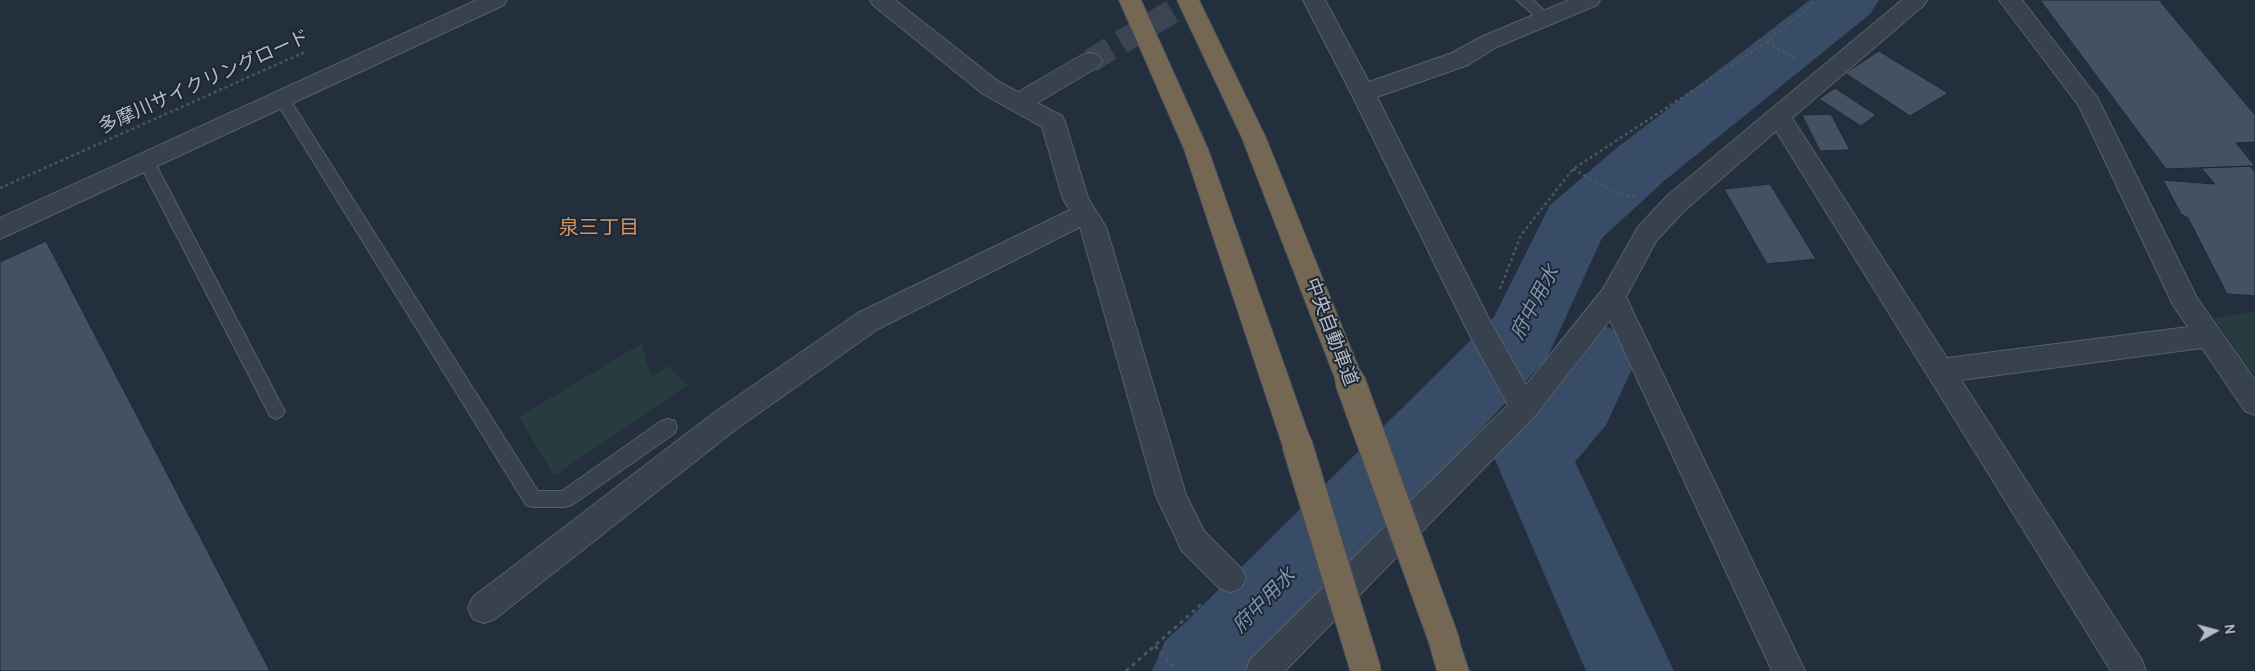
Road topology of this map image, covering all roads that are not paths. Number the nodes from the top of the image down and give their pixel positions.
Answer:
1 (496, 0) edge
2 (882, 0) edge
3 (1130, 0) edge
4 (1188, 0) edge
5 (1314, 0) edge
6 (1524, 0) edge
7 (1589, 0) edge
8 (1916, 0) edge
9 (2010, 0) edge
10 (1545, 18) junction
11 (1090, 61) tunnel mouth
12 (1364, 93) junction
13 (282, 99) junction
14 (1018, 104) junction
15 (1778, 116) junction
16 (146, 161) junction
17 (1084, 214) junction
18 (0, 229) edge
19 (1614, 297) junction
20 (2208, 336) junction
21 (1939, 371) junction
22 (1519, 399) junction
23 (2255, 403) edge
24 (276, 411) dead end
25 (668, 427) dead end
26 (1230, 578) road end
27 (484, 608) dead end
28 (1449, 657) edge
29 (1262, 671) edge
30 (1366, 671) edge
31 (1789, 671) edge
32 (2130, 671) edge

1 - 13 street
2 - 14 street
3 - 30 highway, bridge
4 - 28 highway, 中央自動車道, bridge
5 - 12 street
6 - 10 lane
7 - 10 street
8 - 15 street
9 - 20 street
10 - 12 street
11 - 14 street
12 - 22 street
13 - 16 street
13 - 25 lane
14 - 17 street
15 - 19 street
15 - 21 street
16 - 18 street
16 - 24 lane
17 - 26 street
17 - 27 street
19 - 22 street
19 - 31 street
20 - 21 street
20 - 23 street
21 - 32 street
22 - 29 street

